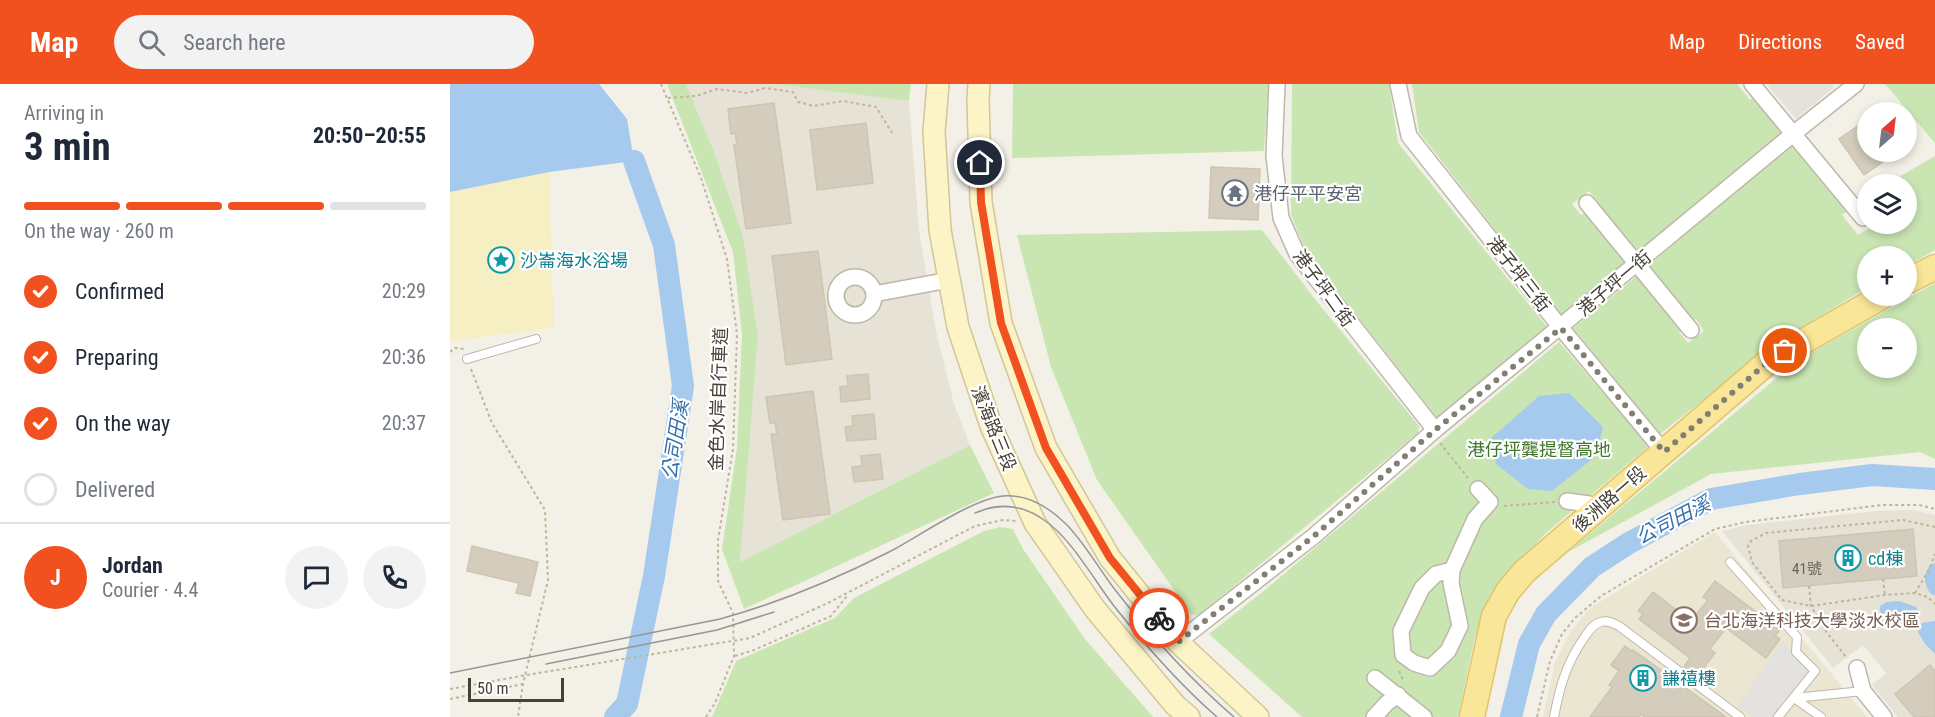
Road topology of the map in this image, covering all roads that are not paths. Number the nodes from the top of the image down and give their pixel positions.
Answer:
1 (938, 84) edge
2 (979, 84) edge
3 (1277, 84) edge
4 (1398, 84) edge
5 (1752, 84) edge
6 (1854, 85) edge
7 (1793, 134) junction
8 (1587, 203) dead end
9 (1857, 211) edge
10 (1636, 264) junction
11 (1935, 267) edge
12 (1917, 276) edge
13 (949, 280) junction
14 (874, 294) dead end
15 (1865, 306) edge
16 (1561, 328) junction
17 (1691, 330) dead end
18 (536, 339) dead end
19 (467, 359) road end
20 (1436, 434) junction
21 (1664, 452) junction
22 (1478, 489) dead end
23 (1567, 501) road end
24 (1589, 504) dead end
25 (1730, 562) dead end
26 (1452, 570) junction
27 (1178, 642) junction
28 (1852, 663) road end
29 (1375, 678) dead end
30 (1863, 691) junction
31 (1398, 695) junction
32 (1794, 698) junction
33 (1189, 717) edge
34 (1258, 717) edge
35 (1374, 717) edge
36 (1424, 717) edge
37 (1472, 717) edge
38 (1554, 717) edge
39 (1740, 717) edge
40 (1778, 717) edge
41 (1821, 717) edge
42 (1884, 717) edge

1 - 13 street, 濱海路三段
2 - 27 street
3 - 20 street, 港子坪二街
4 - 16 street, 港子坪三街
5 - 7 street
6 - 7 street, 港子坪一街
7 - 9 street
7 - 10 street, 港子坪一街
8 - 10 street
10 - 16 street, 港子坪一街
10 - 17 street
11 - 12 main road
13 - 14 street
13 - 33 street, 濱海路三段
15 - 21 main road, 後洲路一段
16 - 20 street, 港子坪一街
16 - 21 street, 港子坪三街
18 - 19 lane
20 - 27 street, 港子坪一街
21 - 37 main road, 後洲路一段
22 - 26 street
23 - 24 street
25 - 32 lane
26 - 26 street
27 - 34 street
28 - 30 street
29 - 31 street
30 - 32 lane
30 - 42 street
31 - 35 street
31 - 36 street
32 - 40 lane
32 - 41 lane
38 - 39 lane

